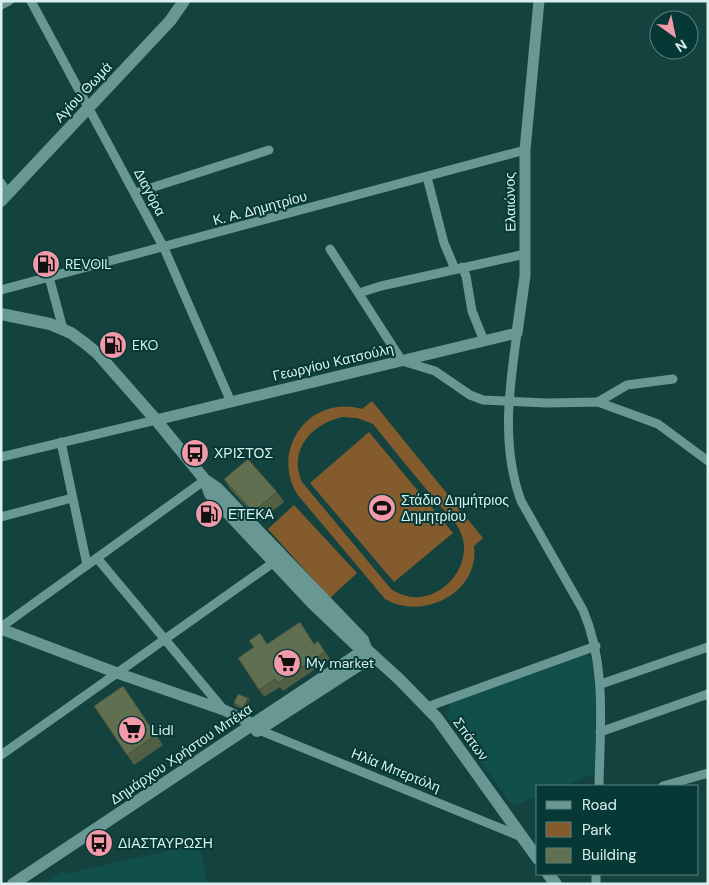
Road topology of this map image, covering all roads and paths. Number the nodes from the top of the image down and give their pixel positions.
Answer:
1 (9, 1) edge
2 (31, 1) edge
3 (184, 1) edge
4 (539, 1) edge
5 (1, 5) edge
6 (88, 109) junction
7 (269, 150) dead end
8 (524, 150) junction
9 (427, 177) junction
10 (3, 193) edge
11 (135, 193) junction
12 (164, 248) junction
13 (330, 249) dead end
14 (525, 254) junction
15 (458, 268) junction
16 (49, 277) junction
17 (1, 290) edge
18 (359, 293) junction
19 (1, 314) edge
20 (63, 329) junction
21 (517, 334) junction
22 (484, 341) junction
23 (402, 361) junction
24 (674, 379) dead end
25 (231, 402) junction
26 (598, 402) junction
27 (508, 403) junction
28 (156, 420) junction
29 (60, 442) junction
30 (1, 457) edge
31 (708, 461) edge
32 (206, 480) junction
33 (72, 498) junction
34 (1, 517) edge
35 (97, 558) junction
36 (277, 560) junction
37 (87, 565) junction
38 (1, 628) edge
39 (165, 638) junction
40 (596, 646) junction
41 (708, 647) edge
42 (369, 652) junction
43 (117, 673) junction
44 (601, 684) junction
45 (708, 694) edge
46 (427, 707) junction
47 (224, 710) junction
48 (256, 727) junction
49 (600, 732) junction
50 (1, 754) edge
51 (708, 772) edge
52 (599, 785) edge
53 (666, 785) edge
54 (522, 837) junction
55 (536, 856) edge
56 (13, 884) edge
57 (26, 884) edge

1 - 5 street
2 - 6 street, Διαγόρα
3 - 6 main road, Αγίου Θωμά
4 - 8 street, Ελαιώνος
6 - 10 main road, Αγίου Θωμά
6 - 11 street, Διαγόρα
7 - 11 street
8 - 9 street, Κ. Α. Δημητρίου
8 - 14 street, Ελαιώνος
9 - 12 street, Κ. Α. Δημητρίου
9 - 15 street
11 - 12 street, Διαγόρα
12 - 16 street, Κ. Α. Δημητρίου
12 - 25 street, Διαγόρα
13 - 18 street
14 - 15 street
14 - 21 street, Ελαιώνος
15 - 18 street
15 - 22 street
16 - 17 street, Κ. Α. Δημητρίου
16 - 20 street
18 - 23 street
19 - 20 main road, Σπάτων
20 - 28 main road, Σπάτων
21 - 22 street, Γεωργίου Κατσούλη
21 - 27 street, Ελαιώνος
22 - 23 street, Γεωργίου Κατσούλη
23 - 25 street, Γεωργίου Κατσούλη
23 - 27 street
24 - 26 street
25 - 28 street, Γεωργίου Κατσούλη
26 - 27 street
26 - 31 street
27 - 40 street, Ελαιώνος
28 - 29 street
28 - 32 main road, Σπάτων
29 - 30 street
29 - 33 street
32 - 35 street
32 - 36 main road, Σπάτων
33 - 34 street
33 - 37 street
35 - 37 street
35 - 39 street
36 - 39 street
36 - 42 main road, Σπάτων
37 - 38 street
38 - 43 street, Ηλία Μπερτόλη
39 - 43 street
39 - 47 street
40 - 44 street, Ελαιώνος
40 - 46 street
41 - 44 street
42 - 46 main road, Σπάτων
42 - 48 main road, Δημάρχου Χρήστου Μπέκα
43 - 47 street, Ηλία Μπερτόλη
43 - 50 street
44 - 49 street, Ελαιώνος
45 - 49 street
46 - 54 main road, Σπάτων
47 - 48 street, Ηλία Μπερτόλη
48 - 54 street, Ηλία Μπερτόλη
48 - 56 main road, Δημάρχου Χρήστου Μπέκα
48 - 57 main road, Δημάρχου Χρήστου Μπέκα
49 - 52 street, Ελαιώνος
51 - 53 street
54 - 55 main road, Σπάτων

